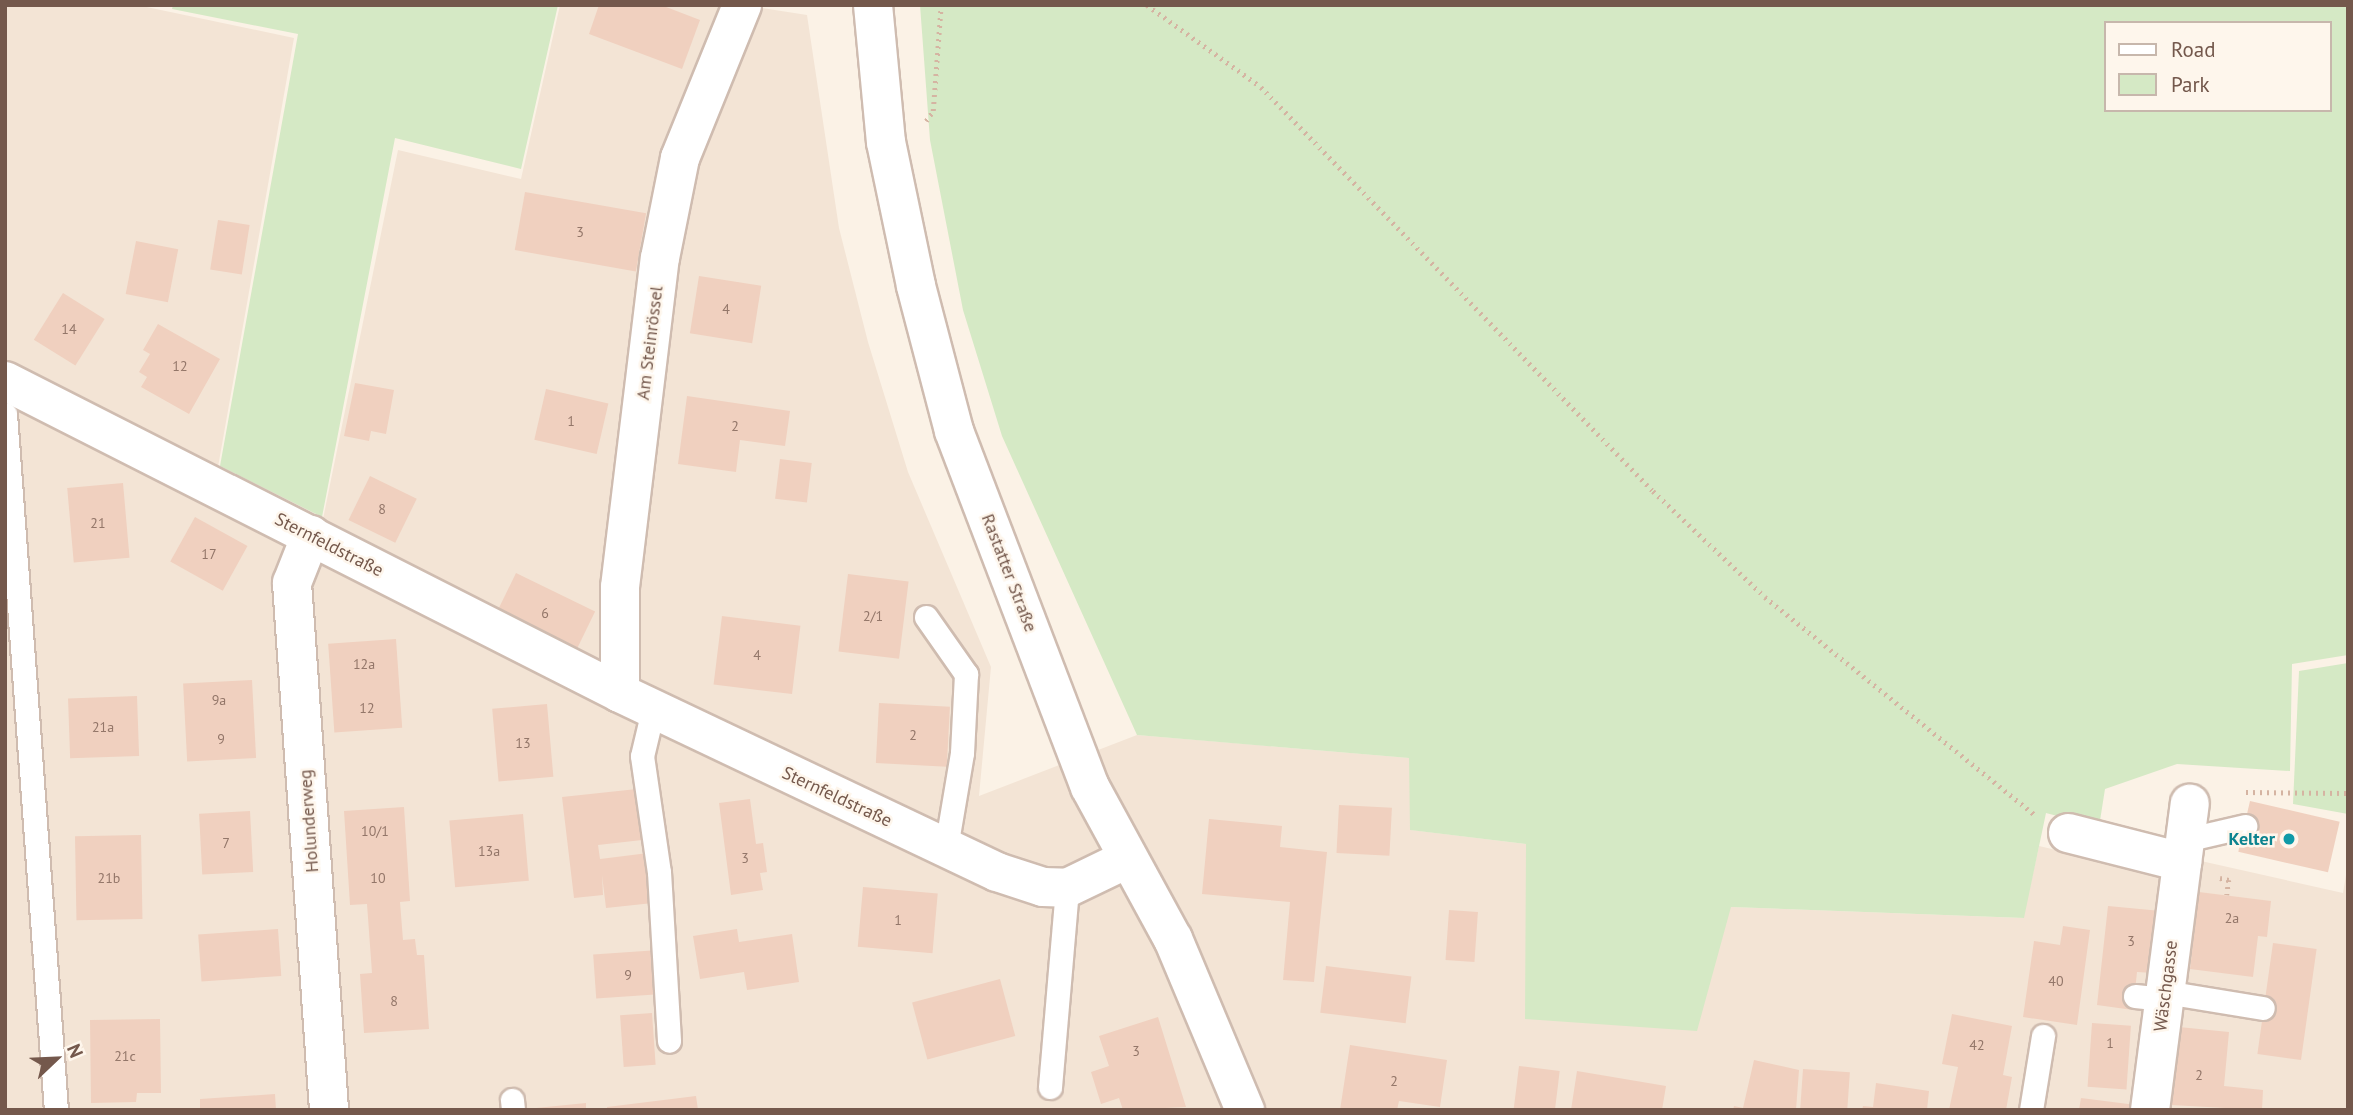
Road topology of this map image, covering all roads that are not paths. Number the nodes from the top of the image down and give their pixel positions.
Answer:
1 (742, 5) edge
2 (873, 5) edge
3 (5, 381) edge
4 (5, 414) edge
5 (311, 535) junction
6 (926, 617) dead end
7 (636, 702) junction
8 (2245, 826) dead end
9 (2068, 833) road end
10 (2186, 835) junction
11 (946, 848) junction
12 (1127, 859) junction
13 (1067, 888) junction
14 (2155, 996) junction
15 (2263, 1008) dead end
16 (2043, 1036) dead end
17 (669, 1041) dead end
18 (1050, 1087) dead end
19 (56, 1110) edge
20 (330, 1110) edge
21 (1245, 1110) edge
22 (2031, 1110) edge
23 (2150, 1110) edge

1 - 7 street, Am Steinrössel
2 - 12 street, Rastatter Straße
3 - 5 street, Sternfeldstraße
4 - 19 lane
5 - 7 street, Sternfeldstraße
5 - 20 street, Holunderweg
6 - 11 lane
7 - 11 street, Sternfeldstraße
7 - 17 lane
8 - 10 lane
9 - 10 street
10 - 14 street, Wäschgasse
11 - 13 street, Sternfeldstraße
12 - 13 street
12 - 21 street, Rastatter Straße
13 - 18 lane
14 - 15 lane
14 - 23 street, Wäschgasse
16 - 22 lane

